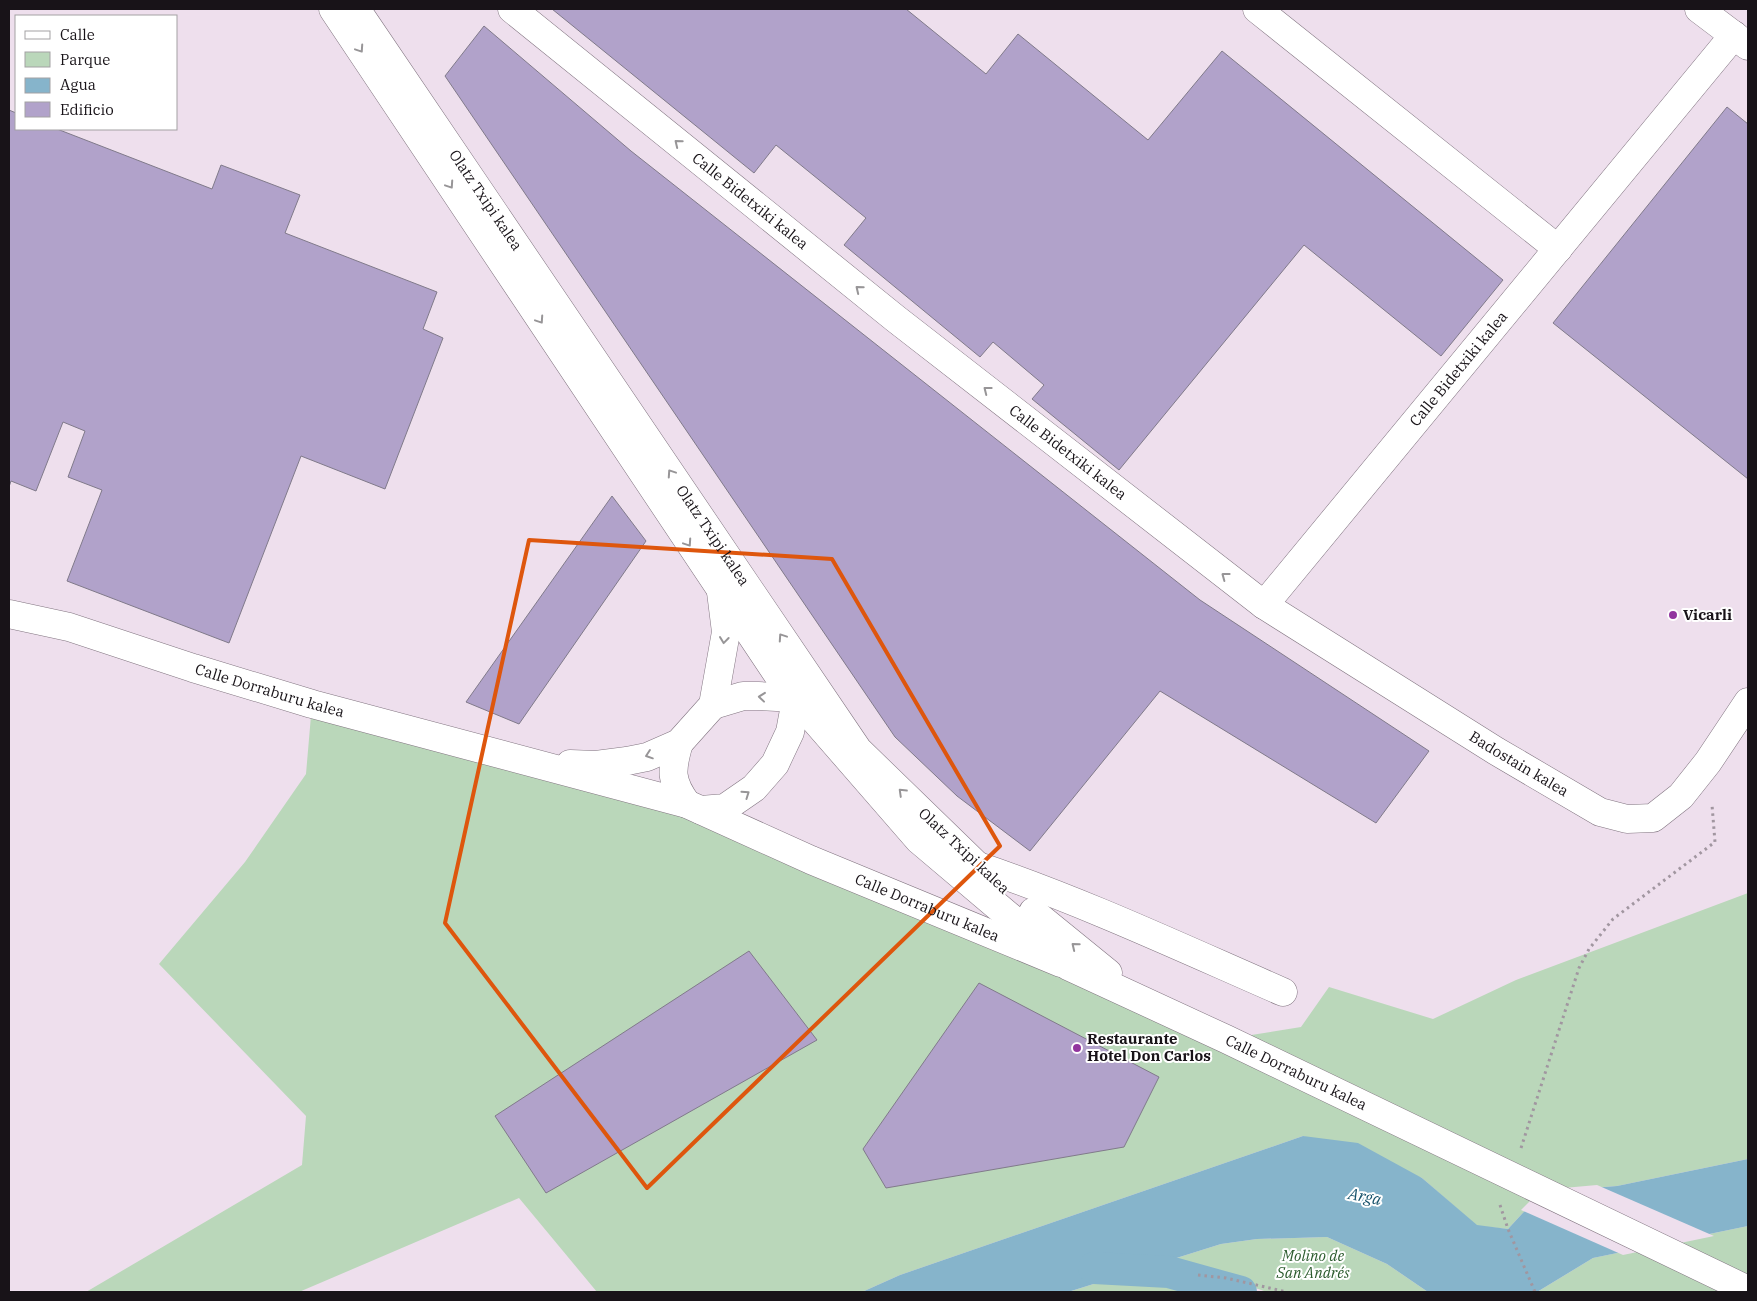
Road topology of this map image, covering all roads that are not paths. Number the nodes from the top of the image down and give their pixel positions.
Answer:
1 (333, 9) edge
2 (356, 9) edge
3 (512, 9) edge
4 (1257, 9) edge
5 (1699, 9) edge
6 (1741, 41) edge
7 (1558, 249) junction
8 (722, 592) junction
9 (1264, 605) junction
10 (9, 614) edge
11 (802, 667) junction
12 (796, 698) junction
13 (1748, 702) edge
14 (713, 705) junction
15 (840, 722) junction
16 (679, 743) junction
17 (534, 763) junction
18 (694, 807) junction
19 (978, 866) junction
20 (1045, 890) junction
21 (1046, 922) junction
22 (1068, 966) junction
23 (1283, 992) dead end
24 (1141, 999) junction
25 (1748, 1290) edge

1 -> 8 street, Olatz Txipi kalea
11 -> 2 street, Olatz Txipi kalea
9 -> 3 street, Calle Bidetxiki kalea
4 - 7 street
5 - 6 street
6 - 7 street, Calle Bidetxiki kalea
7 - 9 street, Calle Bidetxiki kalea
8 - 12 street, Olatz Txipi kalea
8 -> 14 street
9 - 13 street, Badostain kalea
10 - 17 street, Calle Dorraburu kalea
11 - 12 street, Calle Dorraburu kalea
11 - 15 street, Olatz Txipi kalea
12 -> 14 street
12 - 15 street
18 -> 12 street, Calle Dorraburu kalea
12 - 22 street, Olatz Txipi kalea
14 - 16 street, Calle Dorraburu kalea
19 -> 15 street, Olatz Txipi kalea
16 -> 17 street, Calle Dorraburu kalea
16 - 18 street, Calle Dorraburu kalea
17 - 18 street, Calle Dorraburu kalea
18 - 22 street, Calle Dorraburu kalea
19 - 20 street
19 - 21 street, Olatz Txipi kalea
20 - 21 street
20 - 23 street
24 -> 21 street, Olatz Txipi kalea
22 - 24 street, Calle Dorraburu kalea
24 - 25 street, Calle Dorraburu kalea

